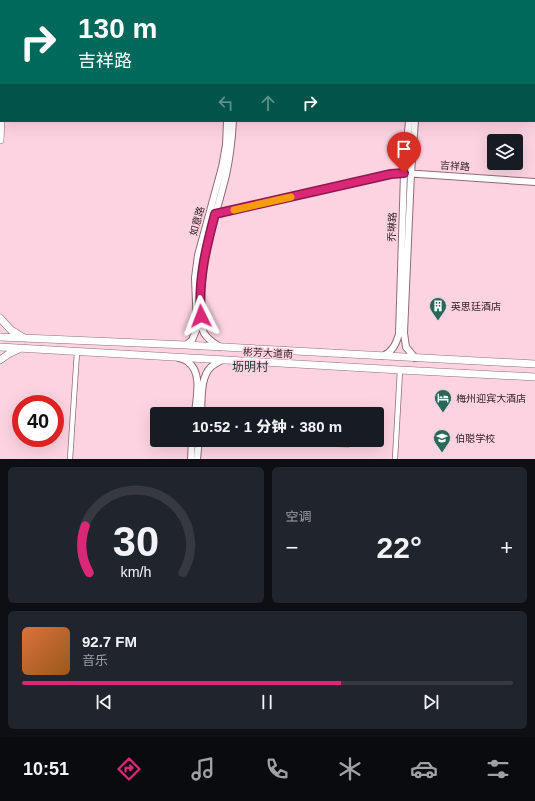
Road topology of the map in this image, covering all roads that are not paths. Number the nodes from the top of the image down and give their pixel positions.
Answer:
1 (1, 122) edge
2 (227, 122) edge
3 (233, 122) edge
4 (409, 122) edge
5 (415, 122) edge
6 (0, 140) edge
7 (408, 173) junction
8 (535, 182) edge
9 (212, 215) junction
10 (0, 318) edge
11 (199, 327) junction
12 (402, 334) junction
13 (0, 337) edge
14 (25, 338) junction
15 (186, 345) junction
16 (220, 347) junction
17 (0, 348) edge
18 (20, 349) junction
19 (77, 352) junction
20 (383, 356) junction
21 (178, 358) junction
22 (415, 358) junction
23 (0, 360) edge
24 (222, 360) junction
25 (534, 364) edge
26 (400, 370) junction
27 (531, 376) edge
28 (535, 382) edge
29 (195, 407) edge
30 (202, 407) edge
31 (192, 447) edge
32 (198, 447) edge
33 (70, 459) edge
34 (191, 459) edge
35 (197, 459) edge
36 (395, 459) edge

1 - 6 main road
2 - 9 street, 如意路
3 - 9 street, 如意路
4 - 7 street, 乔琳路
5 - 7 street, 乔琳路
7 - 8 street, 吉祥路
7 - 9 street, 吉祥路
7 - 12 street, 乔琳路
9 - 11 street, 如意路
10 - 14 main road
11 - 15 street
11 - 16 street
12 - 20 street
12 - 22 street
13 - 14 main road, 彬芳大道南
14 - 15 main road, 彬芳大道南
15 - 16 main road, 彬芳大道南
16 - 20 main road, 彬芳大道南
17 - 18 main road, 彬芳大道南
18 - 19 main road, 彬芳大道南
18 - 23 main road
19 - 21 main road, 彬芳大道南
19 - 33 street
20 - 22 main road, 彬芳大道南
21 - 24 main road, 彬芳大道南
21 - 29 street
22 - 25 main road, 彬芳大道南
24 - 26 main road, 彬芳大道南
24 - 30 street
26 - 27 main road, 彬芳大道南
26 - 36 street
27 - 28 street
31 - 34 street
32 - 35 street

